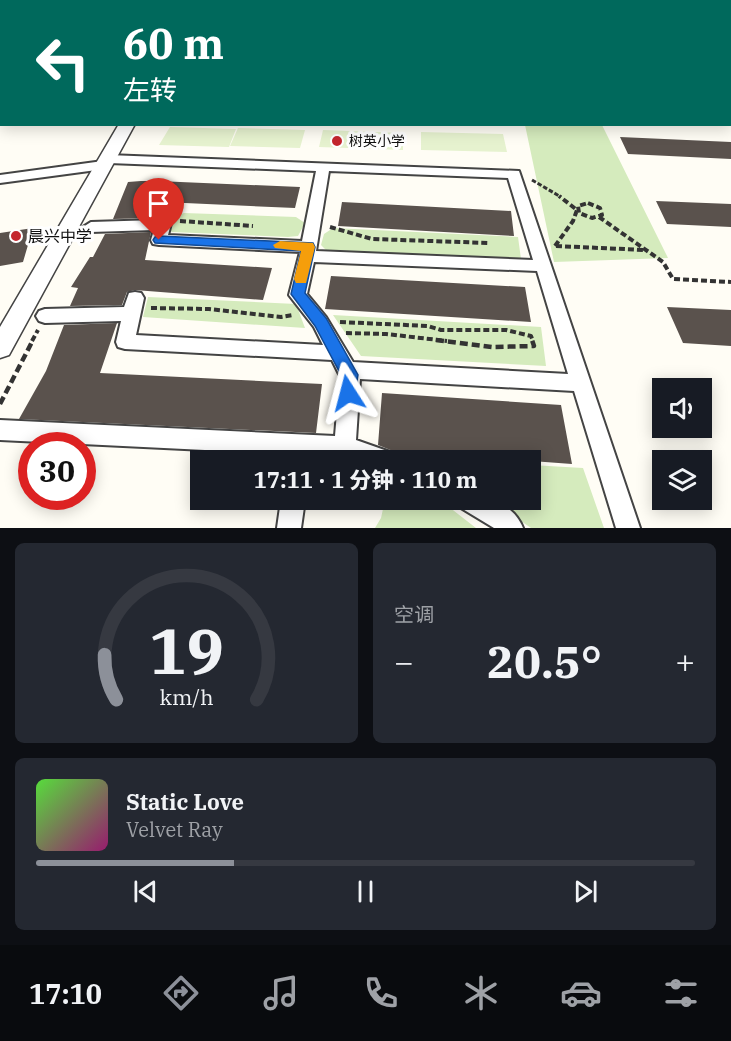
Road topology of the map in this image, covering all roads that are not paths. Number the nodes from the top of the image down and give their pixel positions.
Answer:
1 (126, 126) edge
2 (106, 162) junction
3 (322, 167) junction
4 (0, 179) edge
5 (91, 226) dead end
6 (307, 251) junction
7 (543, 262) junction
8 (45, 316) dead end
9 (0, 348) edge
10 (343, 362) junction
11 (582, 383) junction
12 (0, 430) edge
13 (345, 447) junction
14 (262, 450) edge
15 (323, 450) edge
16 (354, 450) edge
17 (292, 510) edge
18 (486, 510) edge
19 (289, 528) edge
20 (511, 528) edge
21 (628, 528) edge

1 - 2 street
2 - 3 street
2 - 4 street
2 - 9 street
3 - 6 street
3 - 7 street
5 - 6 street
6 - 7 street
6 - 10 street
7 - 11 street
8 - 10 street
10 - 11 street
10 - 13 street
11 - 21 street
12 - 14 street
13 - 15 street
13 - 16 street
17 - 19 street
18 - 20 street

